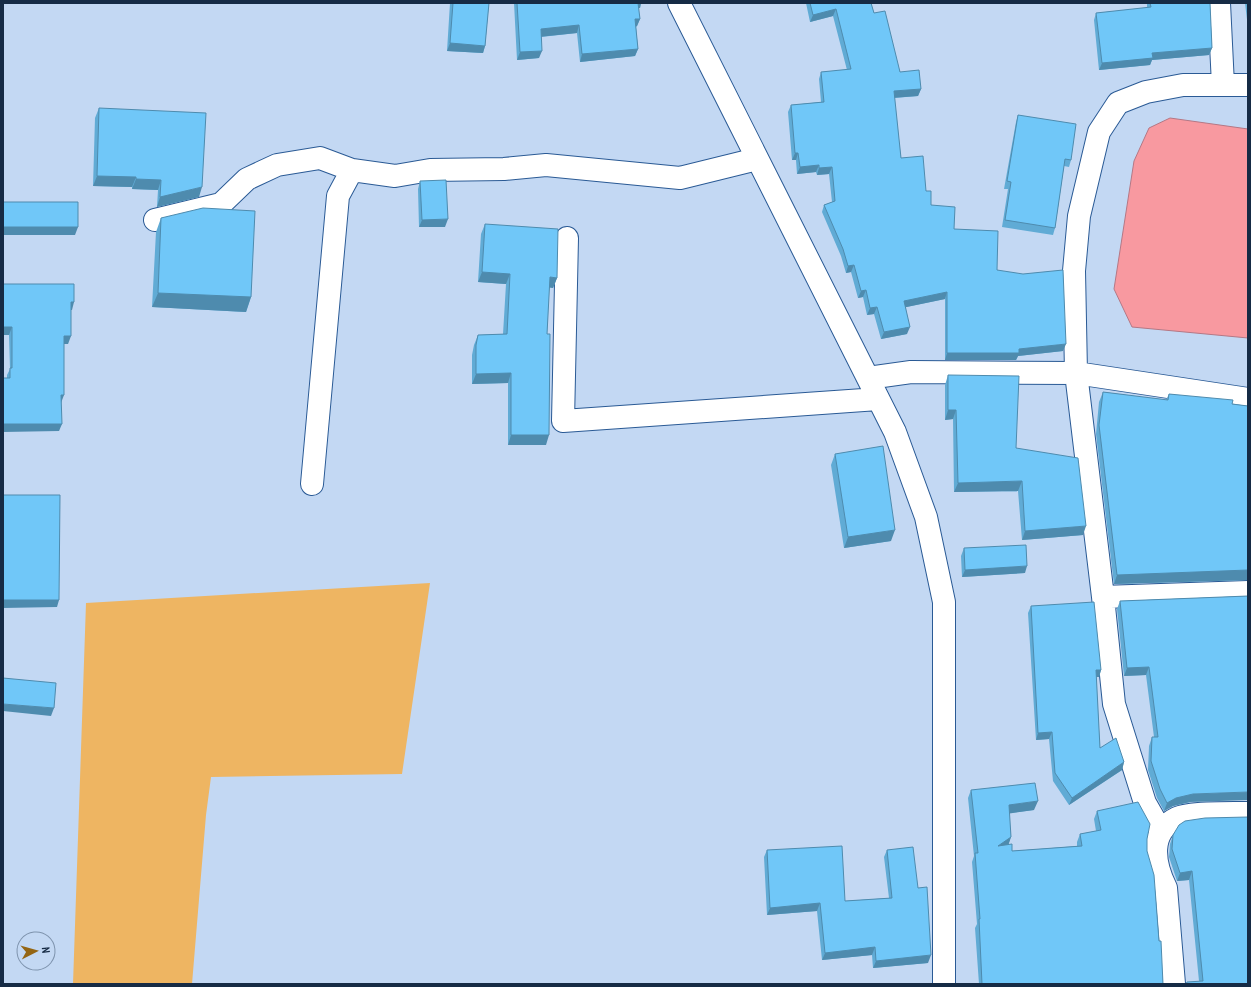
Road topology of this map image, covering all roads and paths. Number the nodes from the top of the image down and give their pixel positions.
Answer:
1 (679, 3) edge
2 (1219, 3) edge
3 (1223, 85) junction
4 (1248, 85) edge
5 (757, 159) junction
6 (352, 170) junction
7 (155, 220) dead end
8 (567, 238) dead end
9 (1076, 373) junction
10 (868, 378) junction
11 (878, 399) junction
12 (1248, 399) edge
13 (312, 484) dead end
14 (1248, 592) edge
15 (1103, 597) junction
16 (1248, 813) edge
17 (1161, 831) junction
18 (944, 984) edge
19 (1174, 984) edge

1 - 5 street
2 - 3 street
3 - 4 street
3 - 9 street
5 - 6 street
5 - 10 street
6 - 7 street
6 - 13 street
8 - 11 street
9 - 10 street
9 - 12 street
9 - 15 street
10 - 11 street
11 - 18 street
14 - 15 street
15 - 17 street
16 - 17 street
17 - 19 street

